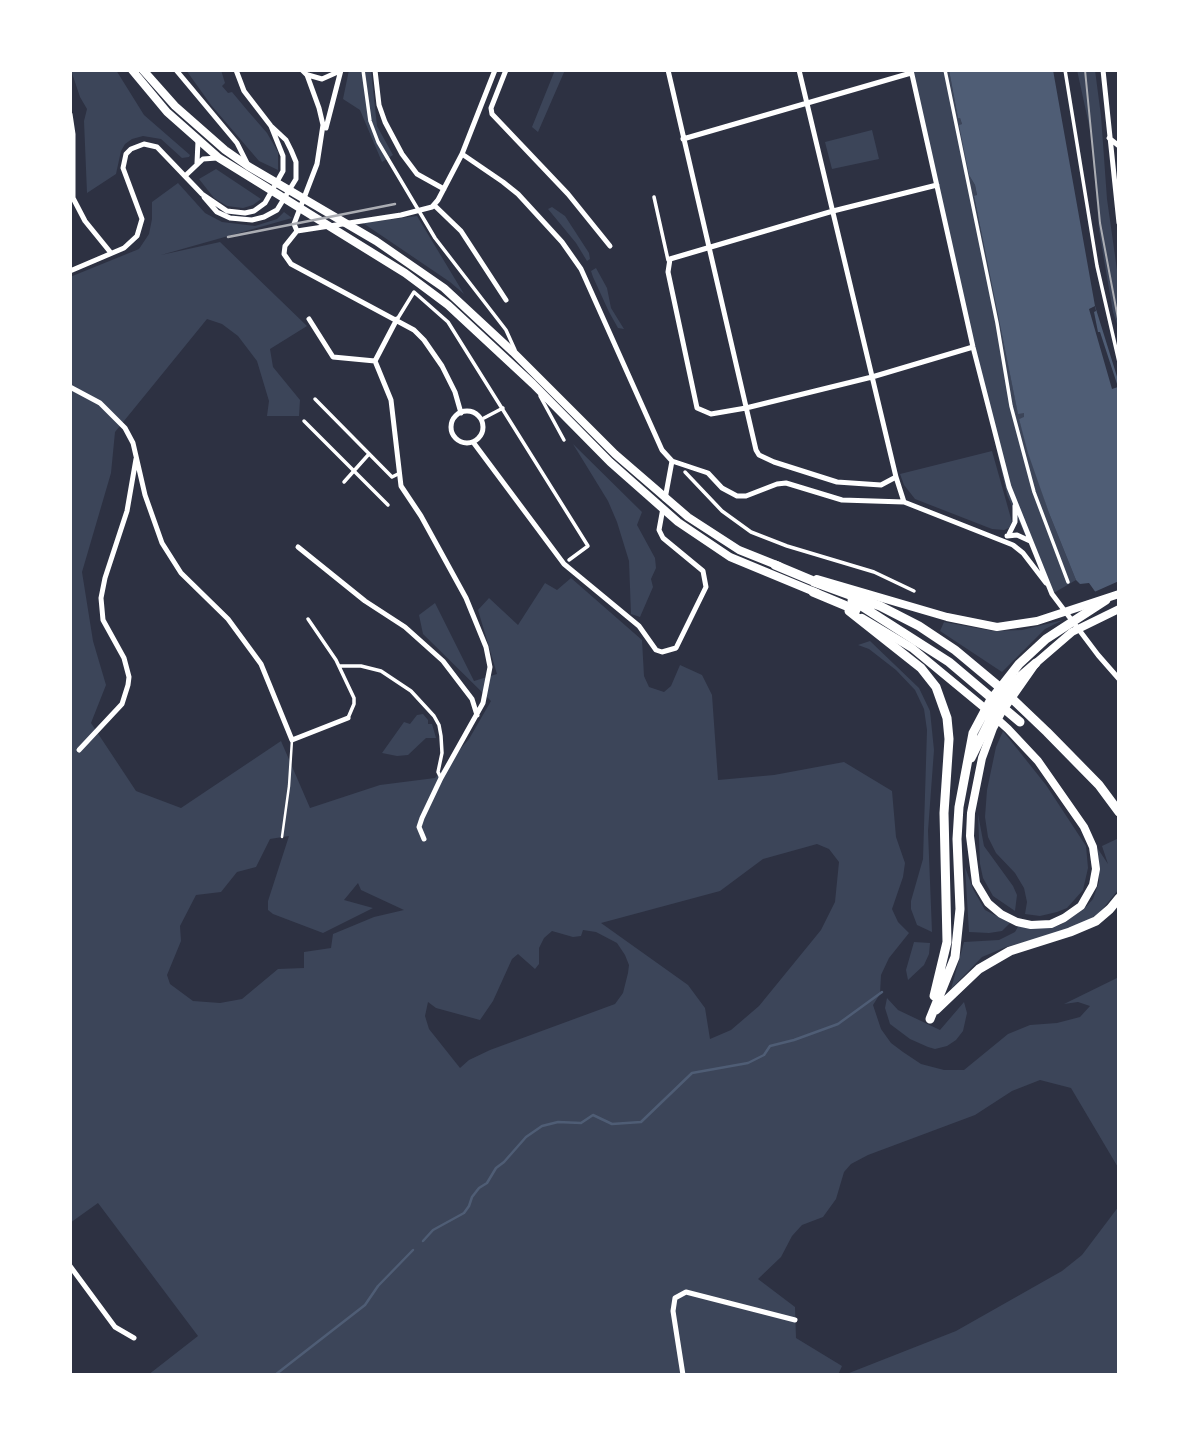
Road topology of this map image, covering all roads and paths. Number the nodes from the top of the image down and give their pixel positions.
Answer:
1 (132, 70) edge
2 (142, 70) edge
3 (176, 70) edge
4 (236, 70) edge
5 (341, 70) edge
6 (363, 70) edge
7 (375, 70) edge
8 (495, 70) edge
9 (506, 70) edge
10 (668, 70) edge
11 (799, 70) edge
12 (945, 70) edge
13 (1065, 70) edge
14 (1103, 70) edge
15 (911, 71) edge
16 (304, 72) edge
17 (806, 103) junction
18 (70, 114) edge
19 (271, 126) junction
20 (1109, 138) junction
21 (683, 139) junction
22 (323, 140) junction
23 (198, 141) junction
24 (1119, 146) edge
25 (462, 154) junction
26 (219, 158) junction
27 (197, 163) junction
28 (245, 169) junction
29 (185, 176) junction
30 (937, 185) junction
31 (444, 189) junction
32 (202, 194) junction
33 (306, 196) junction
34 (654, 197) dead end
35 (434, 205) junction
36 (832, 211) junction
37 (1119, 219) edge
38 (316, 228) junction
39 (297, 231) junction
40 (610, 246) dead end
41 (708, 246) junction
42 (111, 253) junction
43 (669, 261) junction
44 (70, 271) edge
45 (506, 300) dead end
46 (397, 319) junction
47 (309, 320) dead end
48 (973, 347) junction
49 (375, 362) junction
50 (1119, 362) edge
51 (872, 377) junction
52 (70, 387) edge
53 (315, 399) dead end
54 (503, 408) junction
55 (746, 408) junction
56 (461, 413) junction
57 (484, 418) dead end
58 (304, 421) dead end
59 (564, 440) dead end
60 (473, 442) junction
61 (369, 454) junction
62 (136, 456) junction
63 (672, 461) junction
64 (353, 471) junction
65 (685, 472) dead end
66 (398, 474) junction
67 (896, 477) junction
68 (344, 482) dead end
69 (904, 502) junction
70 (1015, 503) junction
71 (388, 505) dead end
72 (1009, 534) junction
73 (1001, 540) junction
74 (1030, 541) junction
75 (298, 547) dead end
76 (569, 561) dead end
77 (775, 565) junction
78 (1068, 582) dead end
79 (1046, 583) junction
80 (814, 587) junction
81 (914, 591) dead end
82 (1119, 594) edge
83 (1105, 600) junction
84 (1119, 609) edge
85 (849, 611) joint
86 (871, 616) junction
87 (308, 619) dead end
88 (1035, 663) joint
89 (340, 666) junction
90 (1119, 679) edge
91 (477, 715) junction
92 (348, 718) joint
93 (1020, 722) dead end
94 (987, 724) junction
95 (292, 740) junction
96 (79, 750) dead end
97 (441, 778) junction
98 (1119, 812) edge
99 (282, 837) dead end
100 (424, 839) dead end
101 (1119, 898) edge
102 (929, 1017) junction
103 (70, 1266) edge
104 (795, 1320) dead end
105 (134, 1338) dead end
106 (683, 1375) edge

1 - 23 main road
2 - 28 main road
3 - 28 street
4 - 19 street
5 - 16 street
5 - 22 street
6 - 59 street
7 - 31 street
8 - 25 street
9 - 40 street
10 - 21 street
11 - 17 street
12 - 78 street
13 - 50 street
14 - 20 street
15 - 17 street
15 - 30 street
16 - 22 street
17 - 21 street
17 - 36 street
18 - 42 street
19 - 32 street
19 - 32 street
20 - 24 street
20 - 37 street
21 - 41 street
22 - 33 street
23 - 26 main road
23 - 27 street
25 - 31 street
25 - 63 street
26 - 27 street
26 - 28 main road
27 - 29 street
28 - 77 main road
28 - 80 main road
29 - 32 street
29 - 42 street
30 - 36 street
30 - 48 street
31 - 35 street
33 - 38 street
33 - 39 street
34 - 43 street
35 - 38 street
35 - 45 street
36 - 41 street
36 - 51 street
38 - 39 street
39 - 46 street
41 - 43 street
41 - 55 street
42 - 44 street
43 - 55 street
46 - 49 street
46 - 54 street
46 - 56 street
47 - 49 street
48 - 51 street
48 - 70 street
49 - 66 street
51 - 55 street
51 - 67 street
52 - 62 street
53 - 61 street
54 - 57 street
54 - 76 street
55 - 67 street
56 - 60 street
56 - 60 street
58 - 64 street
60 - 63 street
61 - 64 street
61 - 66 street
62 - 95 street
62 - 96 street
63 - 69 street
64 - 68 street
64 - 71 street
65 - 81 street
66 - 91 street
67 - 69 street
69 - 73 street
70 - 72 street
70 - 74 street
72 - 73 street
72 - 74 street
73 - 79 street
74 - 79 street
75 - 91 street
77 - 80 highway
77 - 83 main road
79 - 90 street
80 - 85 main road
80 - 86 highway
82 - 83 main road
83 - 94 highway
84 - 88 main road
85 - 86 highway
86 - 93 highway
86 - 94 main road
86 - 98 highway
86 - 102 highway
87 - 89 street
88 - 94 highway
89 - 92 street
89 - 97 street
91 - 97 street
92 - 95 street
94 - 102 highway
95 - 99 lane
97 - 100 street
101 - 102 highway
103 - 105 street
104 - 106 street

